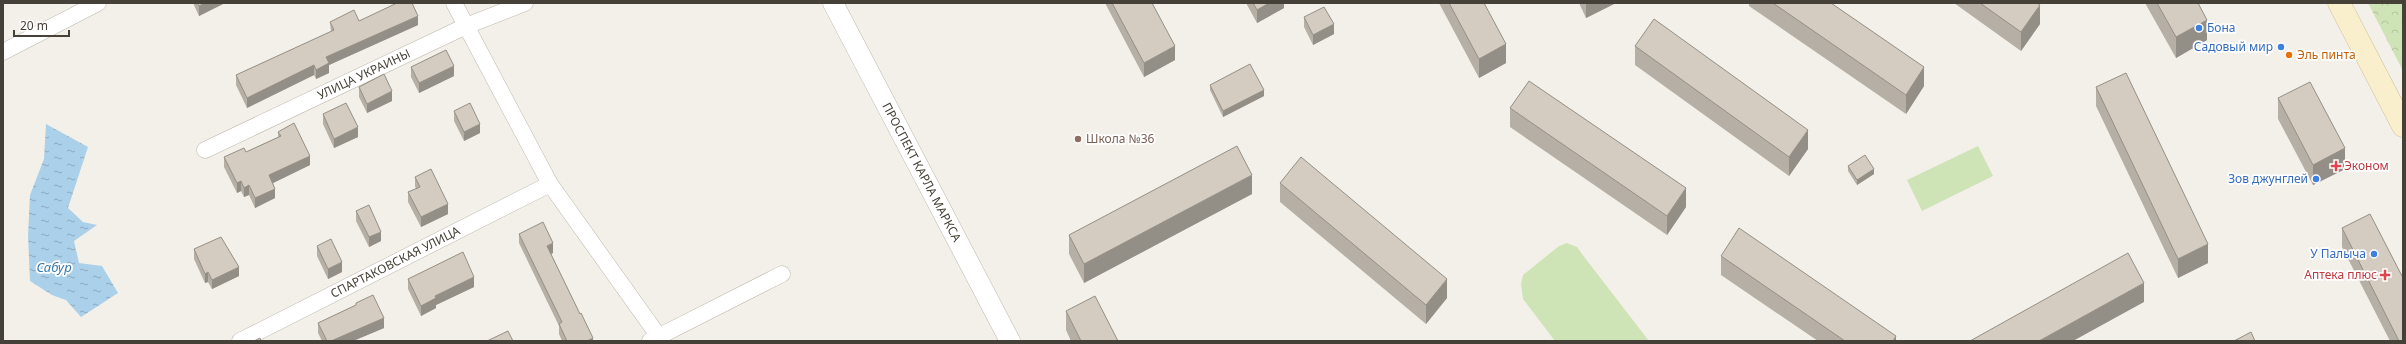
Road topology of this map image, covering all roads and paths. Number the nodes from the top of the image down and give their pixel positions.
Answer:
1 (98, 3) edge
2 (454, 3) edge
3 (524, 3) edge
4 (833, 3) edge
5 (2339, 3) edge
6 (466, 26) junction
7 (3, 52) edge
8 (2403, 126) edge
9 (205, 150) dead end
10 (550, 184) junction
11 (782, 274) dead end
12 (657, 339) edge
13 (240, 341) edge
14 (1010, 341) edge

1 - 7 street
2 - 6 street
3 - 6 street, УЛИЦА УКРАИНЫ
4 - 14 street, ПРОСПЕКТ КАРЛА МАРКСА
5 - 8 main road
6 - 9 street, УЛИЦА УКРАИНЫ
6 - 10 street
10 - 12 street
10 - 13 street, СПАРТАКОВСКАЯ УЛИЦА
11 - 12 street

